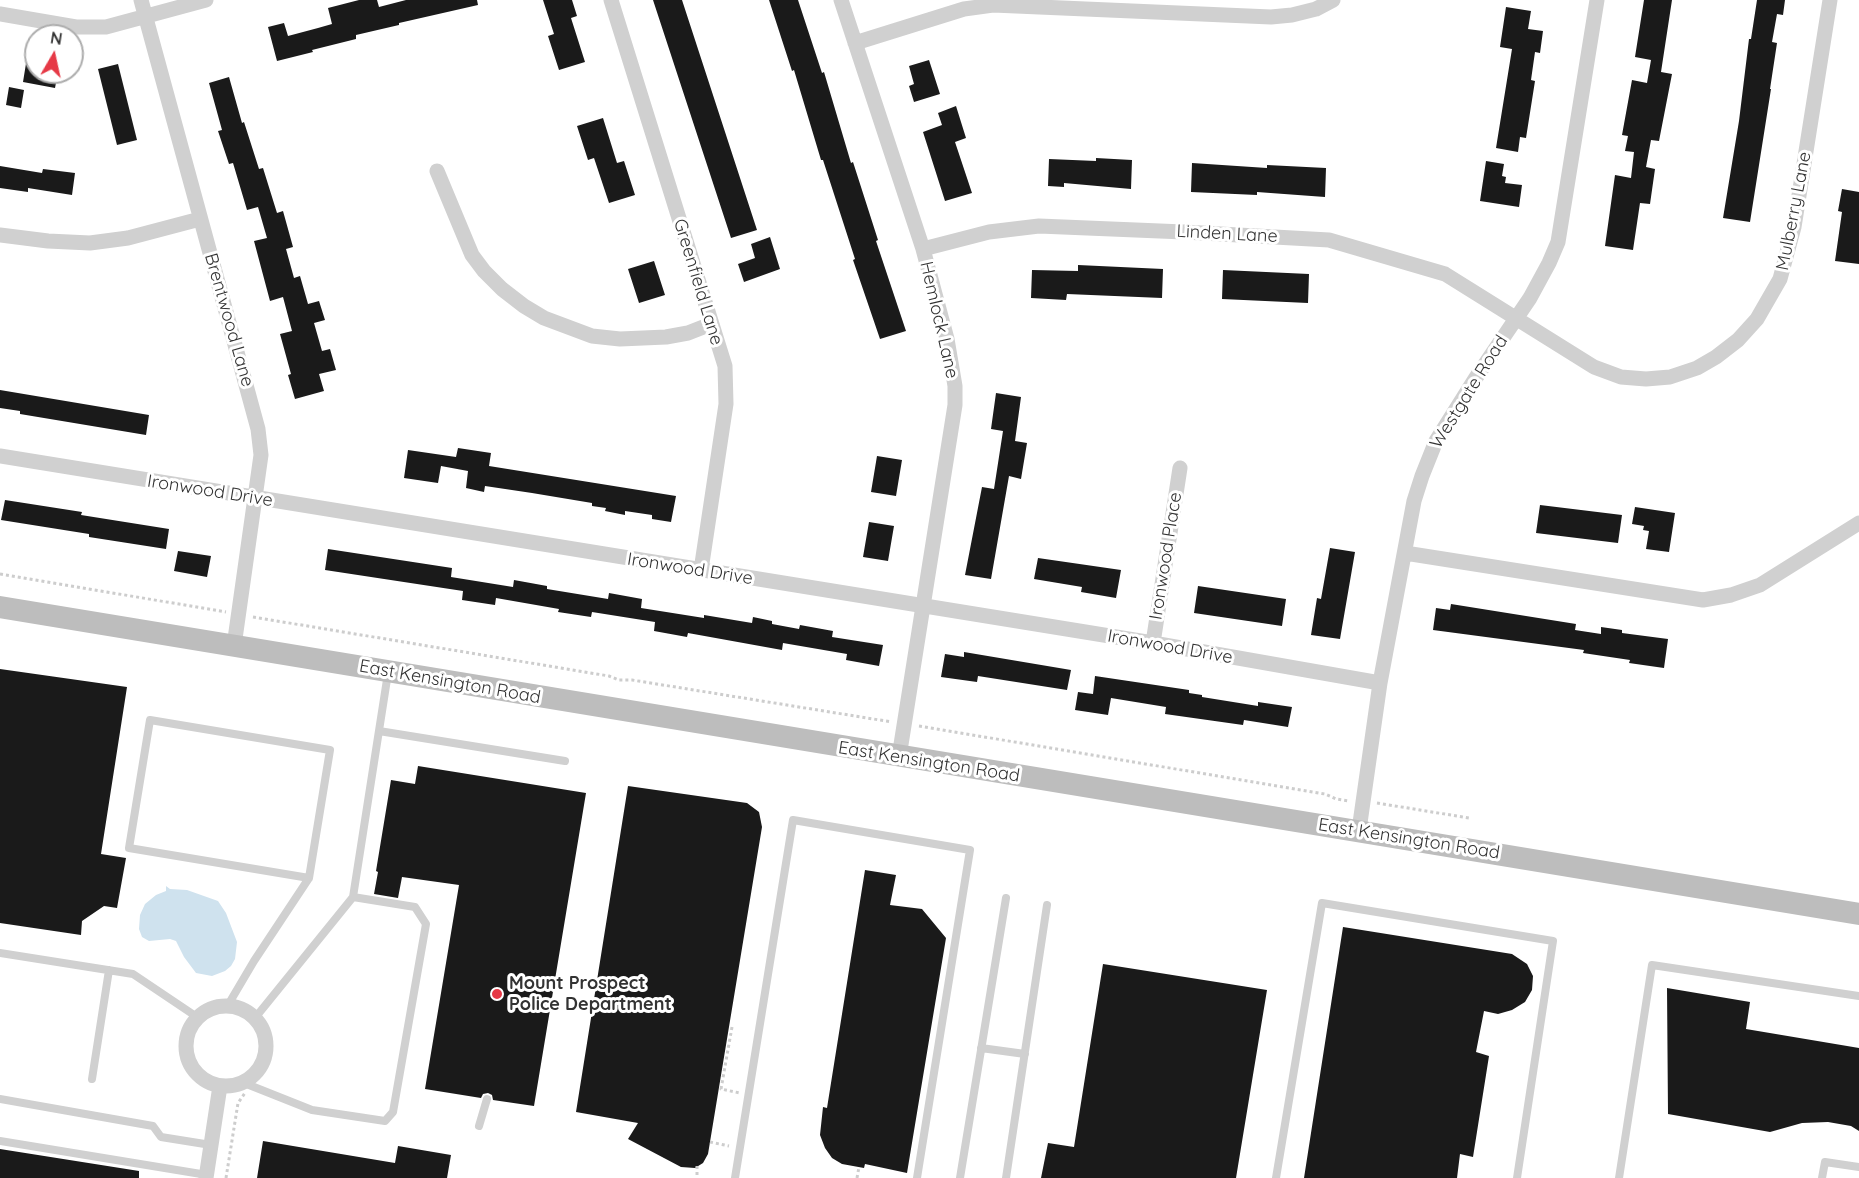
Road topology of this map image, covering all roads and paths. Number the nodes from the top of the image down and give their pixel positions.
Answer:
1 (141, 0) edge
2 (206, 0) edge
3 (611, 0) edge
4 (841, 0) edge
5 (1333, 0) edge
6 (1597, 0) edge
7 (1830, 0) edge
8 (0, 14) edge
9 (146, 17) junction
10 (855, 44) junction
11 (436, 171) dead end
12 (200, 219) junction
13 (0, 235) edge
14 (923, 249) junction
15 (1516, 317) junction
16 (711, 324) junction
17 (0, 456) edge
18 (1180, 468) dead end
19 (255, 499) junction
20 (1859, 522) edge
21 (1405, 553) junction
22 (701, 570) junction
23 (0, 574) edge
24 (0, 607) edge
25 (924, 607) junction
26 (238, 614) junction
27 (1153, 644) junction
28 (234, 646) junction
29 (388, 672) junction
30 (1380, 683) junction
31 (905, 724) junction
32 (379, 731) junction
33 (900, 757) junction
34 (565, 761) dead end
35 (1363, 802) junction
36 (1469, 818) dead end
37 (1359, 830) junction
38 (309, 878) junction
39 (353, 897) junction
40 (1006, 898) dead end
41 (1047, 905) dead end
42 (1859, 914) edge
43 (0, 953) edge
44 (109, 970) junction
45 (1859, 996) edge
46 (228, 1005) junction
47 (197, 1017) junction
48 (255, 1018) junction
49 (732, 1027) dead end
50 (981, 1048) junction
51 (1024, 1054) junction
52 (92, 1079) dead end
53 (248, 1085) junction
54 (220, 1086) junction
55 (749, 1094) junction
56 (0, 1099) edge
57 (487, 1099) dead end
58 (479, 1126) dead end
59 (0, 1141) edge
60 (710, 1142) dead end
61 (211, 1145) junction
62 (740, 1149) junction
63 (697, 1167) dead end
64 (859, 1167) dead end
65 (1859, 1167) edge
66 (207, 1176) edge
67 (226, 1178) edge
68 (697, 1178) edge
69 (735, 1178) edge
70 (857, 1178) edge
71 (917, 1178) edge
72 (960, 1178) edge
73 (1005, 1178) edge
74 (1276, 1178) edge
75 (1516, 1178) edge
76 (1619, 1178) edge
77 (1822, 1178) edge

1 - 9 street, Brentwood Lane
2 - 9 street
3 - 16 street, Greenfield Lane
4 - 10 street, Hemlock Lane
5 - 10 street
6 - 15 street, Westgate Road
7 - 15 street, Mulberry Lane
8 - 9 street
9 - 12 street, Brentwood Lane
10 - 14 street, Hemlock Lane
11 - 16 street
12 - 13 street
12 - 19 street, Brentwood Lane
14 - 15 street, Linden Lane
14 - 25 street, Hemlock Lane
15 - 21 street, Westgate Road
16 - 22 street, Greenfield Lane
17 - 19 street, Ironwood Drive
18 - 27 street, Ironwood Place
19 - 22 street, Ironwood Drive
19 - 26 street, Brentwood Lane
20 - 21 street
21 - 30 street, Westgate Road
22 - 25 street, Ironwood Drive
23 - 26 path
24 - 28 main road, East Kensington Road
25 - 27 street, Ironwood Drive
25 - 31 street, Hemlock Lane
26 - 28 street, Brentwood Lane
26 - 31 path
27 - 30 street, Ironwood Drive
28 - 29 main road, East Kensington Road
29 - 32 lane
29 - 33 main road, East Kensington Road
30 - 35 street, Westgate Road
31 - 33 street, Hemlock Lane
31 - 35 path
32 - 34 lane
32 - 39 lane
33 - 37 main road, East Kensington Road
35 - 36 path
35 - 37 street, Westgate Road
37 - 42 main road, East Kensington Road
38 - 38 lane
38 - 46 lane
39 - 48 lane
39 - 53 lane
40 - 50 lane
41 - 51 lane
43 - 44 lane
44 - 47 lane
44 - 52 lane
45 - 76 lane
46 - 47 street
46 - 48 street
47 - 54 street
48 - 53 street
49 - 55 path
50 - 51 lane
50 - 72 lane
51 - 73 lane
53 - 54 street
53 - 67 path
54 - 61 street
55 - 62 lane
55 - 71 lane
56 - 61 lane
57 - 58 lane
59 - 66 lane
60 - 62 path
61 - 66 street
62 - 69 lane
63 - 68 path
64 - 70 path
65 - 77 lane
74 - 75 lane

